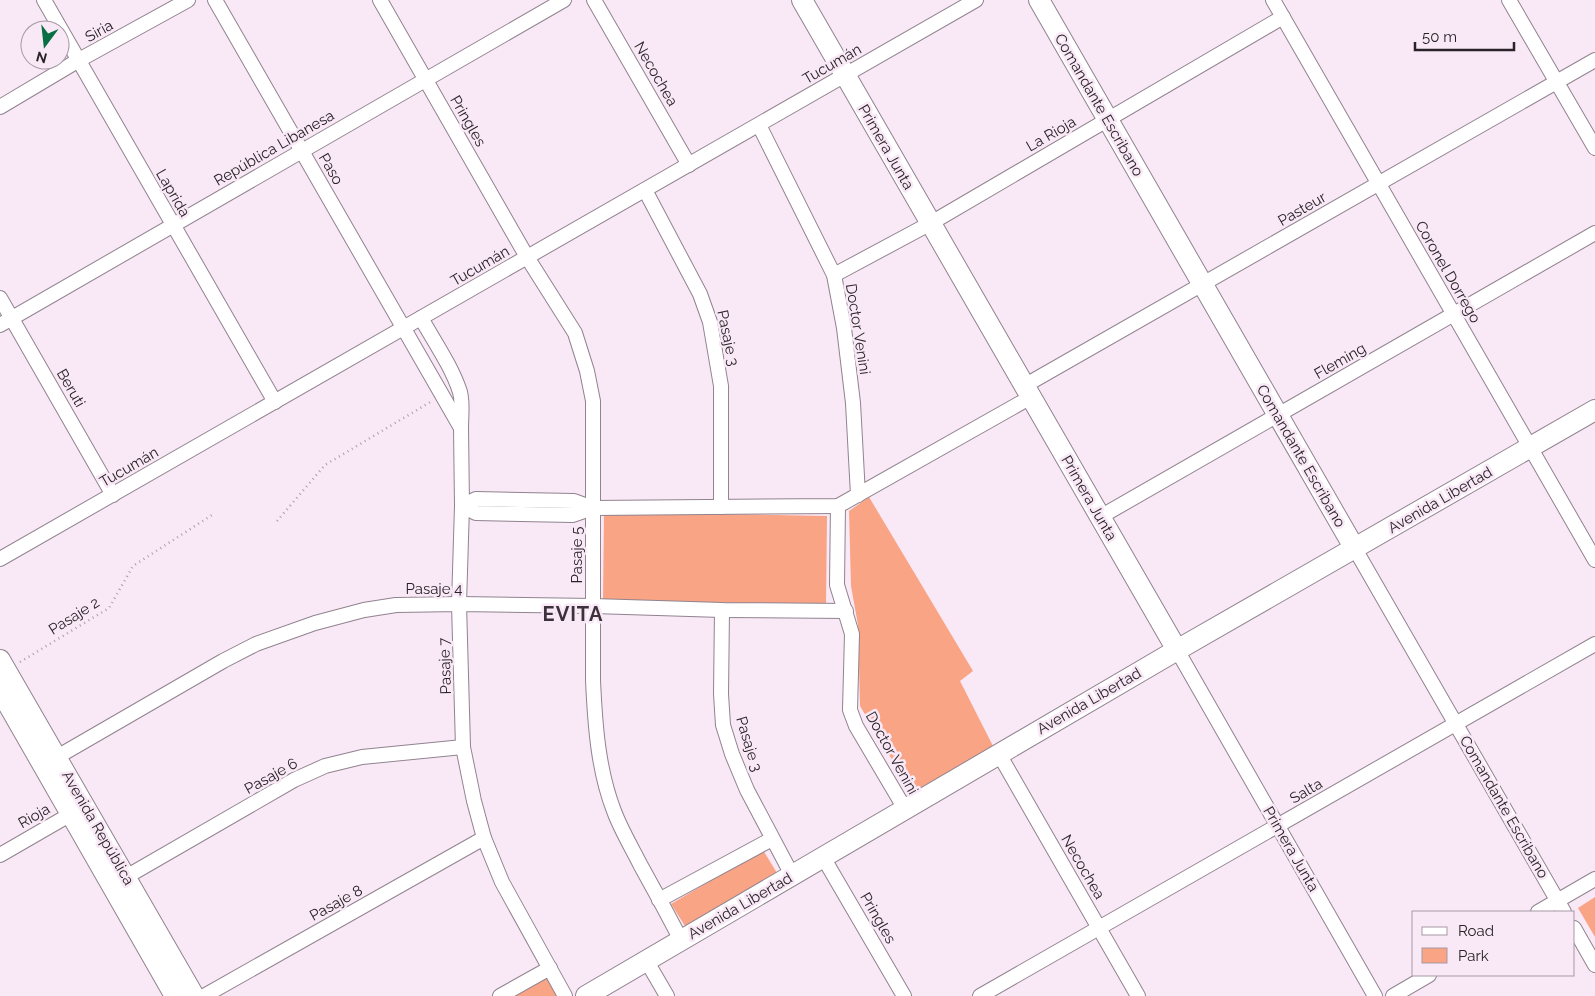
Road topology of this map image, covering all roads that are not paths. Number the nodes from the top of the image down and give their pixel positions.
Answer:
1 (44, 0) edge
2 (188, 0) edge
3 (214, 0) edge
4 (380, 0) edge
5 (564, 0) edge
6 (594, 0) edge
7 (802, 0) edge
8 (976, 0) edge
9 (1039, 0) edge
10 (1273, 0) edge
11 (1509, 0) edge
12 (1283, 17) junction
13 (79, 60) junction
14 (1595, 60) edge
15 (845, 75) junction
16 (426, 79) junction
17 (1557, 82) junction
18 (0, 107) edge
19 (1108, 120) junction
20 (759, 125) junction
21 (1595, 148) edge
22 (302, 151) junction
23 (689, 165) junction
24 (1379, 184) junction
25 (645, 190) junction
26 (931, 224) junction
27 (173, 225) junction
28 (1595, 233) edge
29 (527, 258) junction
30 (834, 275) junction
31 (1202, 284) junction
32 (0, 298) edge
33 (1454, 314) junction
34 (421, 318) junction
35 (6, 321) edge
36 (404, 328) junction
37 (1028, 392) junction
38 (275, 402) junction
39 (1595, 410) edge
40 (1278, 416) junction
41 (461, 428) junction
42 (1530, 448) junction
43 (113, 495) junction
44 (858, 495) junction
45 (462, 506) junction
46 (838, 506) junction
47 (721, 507) junction
48 (593, 508) junction
49 (1100, 517) junction
50 (1355, 548) junction
51 (0, 559) edge
52 (1595, 560) edge
53 (459, 604) junction
54 (592, 606) junction
55 (722, 610) junction
56 (846, 611) junction
57 (1595, 644) edge
58 (1177, 650) junction
59 (3, 665) edge
60 (0, 690) edge
61 (1456, 724) junction
62 (463, 747) junction
63 (999, 754) junction
64 (57, 757) junction
65 (905, 809) junction
66 (78, 810) junction
67 (1277, 826) junction
68 (484, 838) junction
69 (772, 839) junction
70 (0, 854) edge
71 (823, 857) junction
72 (792, 875) junction
73 (1595, 879) edge
74 (119, 881) junction
75 (659, 900) junction
76 (1561, 906) edge
77 (1542, 911) edge
78 (1099, 928) junction
79 (1575, 930) edge
80 (681, 940) junction
81 (646, 960) junction
82 (1595, 965) edge
83 (550, 968) junction
84 (1427, 976) edge
85 (178, 992) edge
86 (204, 996) edge
87 (500, 996) edge
88 (565, 996) edge
89 (586, 996) edge
90 (667, 996) edge
91 (904, 996) edge
92 (980, 996) edge
93 (1138, 996) edge
94 (1375, 996) edge
95 (1393, 996) edge

1 - 13 street, Laprida
2 - 13 street, Siria
3 - 22 street, Paso
4 - 16 street, Pringles
5 - 16 street, República Libanesa
6 - 23 street, Necochea
7 - 15 main road, Primera Junta
8 - 15 street, Tucumán
9 - 19 main road, Comandante Escribano
10 - 12 street, Coronel Dorrego
11 - 17 street
12 - 19 street, La Rioja
12 - 24 street, Coronel Dorrego
13 - 18 street, Siria
13 - 27 street, Laprida
14 - 17 street, Pasteur
15 - 20 street, Tucumán
15 - 26 main road, Primera Junta
16 - 22 street, República Libanesa
16 - 29 street, Pringles
17 - 21 street
17 - 24 street, Pasteur
19 - 26 street, La Rioja
19 - 31 main road, Comandante Escribano
20 - 23 street, Tucumán
20 - 30 street, Doctor Venini
22 - 27 street, República Libanesa
22 - 36 street, Paso
23 - 25 street, Tucumán
24 - 31 street, Pasteur
24 - 33 street, Coronel Dorrego
25 - 29 street, Tucumán
25 - 47 street, Pasaje 3
26 - 30 street, La Rioja
26 - 37 main road, Primera Junta
27 - 35 street, República Libanesa
27 - 38 street, Laprida
28 - 33 street, Fleming
29 - 34 street, Tucumán
29 - 48 street, Pasaje 5
30 - 44 street, Doctor Venini
31 - 37 street, Pasteur
31 - 40 main road, Comandante Escribano
32 - 35 street, Beruti
33 - 40 street, Fleming
33 - 42 street, Coronel Dorrego
34 - 36 street, Tucumán
34 - 41 street
35 - 43 street, Beruti
36 - 38 street, Tucumán
36 - 41 street, Pasaje 7
37 - 44 street, Pasteur
37 - 49 main road, Primera Junta
38 - 43 street, Tucumán
39 - 42 main road, Avenida Libertad
40 - 49 street, Fleming
40 - 50 main road, Comandante Escribano
41 - 45 street, Pasaje 7
42 - 50 main road, Avenida Libertad
42 - 52 street, Coronel Dorrego
43 - 51 street, Tucumán
44 - 46 street, Pasteur
45 - 48 street
45 - 53 street, Pasaje 7
46 - 47 street
46 - 56 street, Doctor Venini
47 - 48 street
48 - 54 street, Pasaje 5
49 - 58 main road, Primera Junta
50 - 58 main road, Avenida Libertad
50 - 61 street, Comandante Escribano
53 - 54 street, Pasaje 4
53 - 62 street, Pasaje 7
53 - 64 street, Pasaje 4
54 - 55 street, Pasaje 4
54 - 75 street, Pasaje 5
55 - 56 street, Pasaje 4
55 - 69 street, Pasaje 3
56 - 65 street, Doctor Venini
57 - 61 street, Salta
58 - 63 main road, Avenida Libertad
58 - 67 street, Primera Junta
59 - 64 main road, Avenida República
60 - 66 main road, Avenida República
61 - 67 street, Salta
61 - 76 street, Comandante Escribano
62 - 68 street, Pasaje 7
62 - 74 street, Pasaje 6
63 - 65 main road, Avenida Libertad
63 - 78 street, Necochea
64 - 66 main road, Avenida República
65 - 71 main road, Avenida Libertad
66 - 70 street, Rioja
66 - 74 main road, Avenida República
67 - 78 street, Salta
67 - 94 street, Primera Junta
68 - 83 street, Pasaje 7
68 - 86 street, Pasaje 8
69 - 72 street, Pasaje 3
69 - 75 street
71 - 72 main road, Avenida Libertad
71 - 91 street, Pringles
72 - 80 main road, Avenida Libertad
73 - 76 street
74 - 85 main road, Avenida República
75 - 80 street, Pasaje 5
76 - 77 street
78 - 92 street, Salta
78 - 93 street, Necochea
79 - 82 street
80 - 81 main road, Avenida Libertad
81 - 89 main road, Avenida Libertad
81 - 90 street
83 - 87 street
83 - 88 street, Pasaje 7
84 - 95 street

